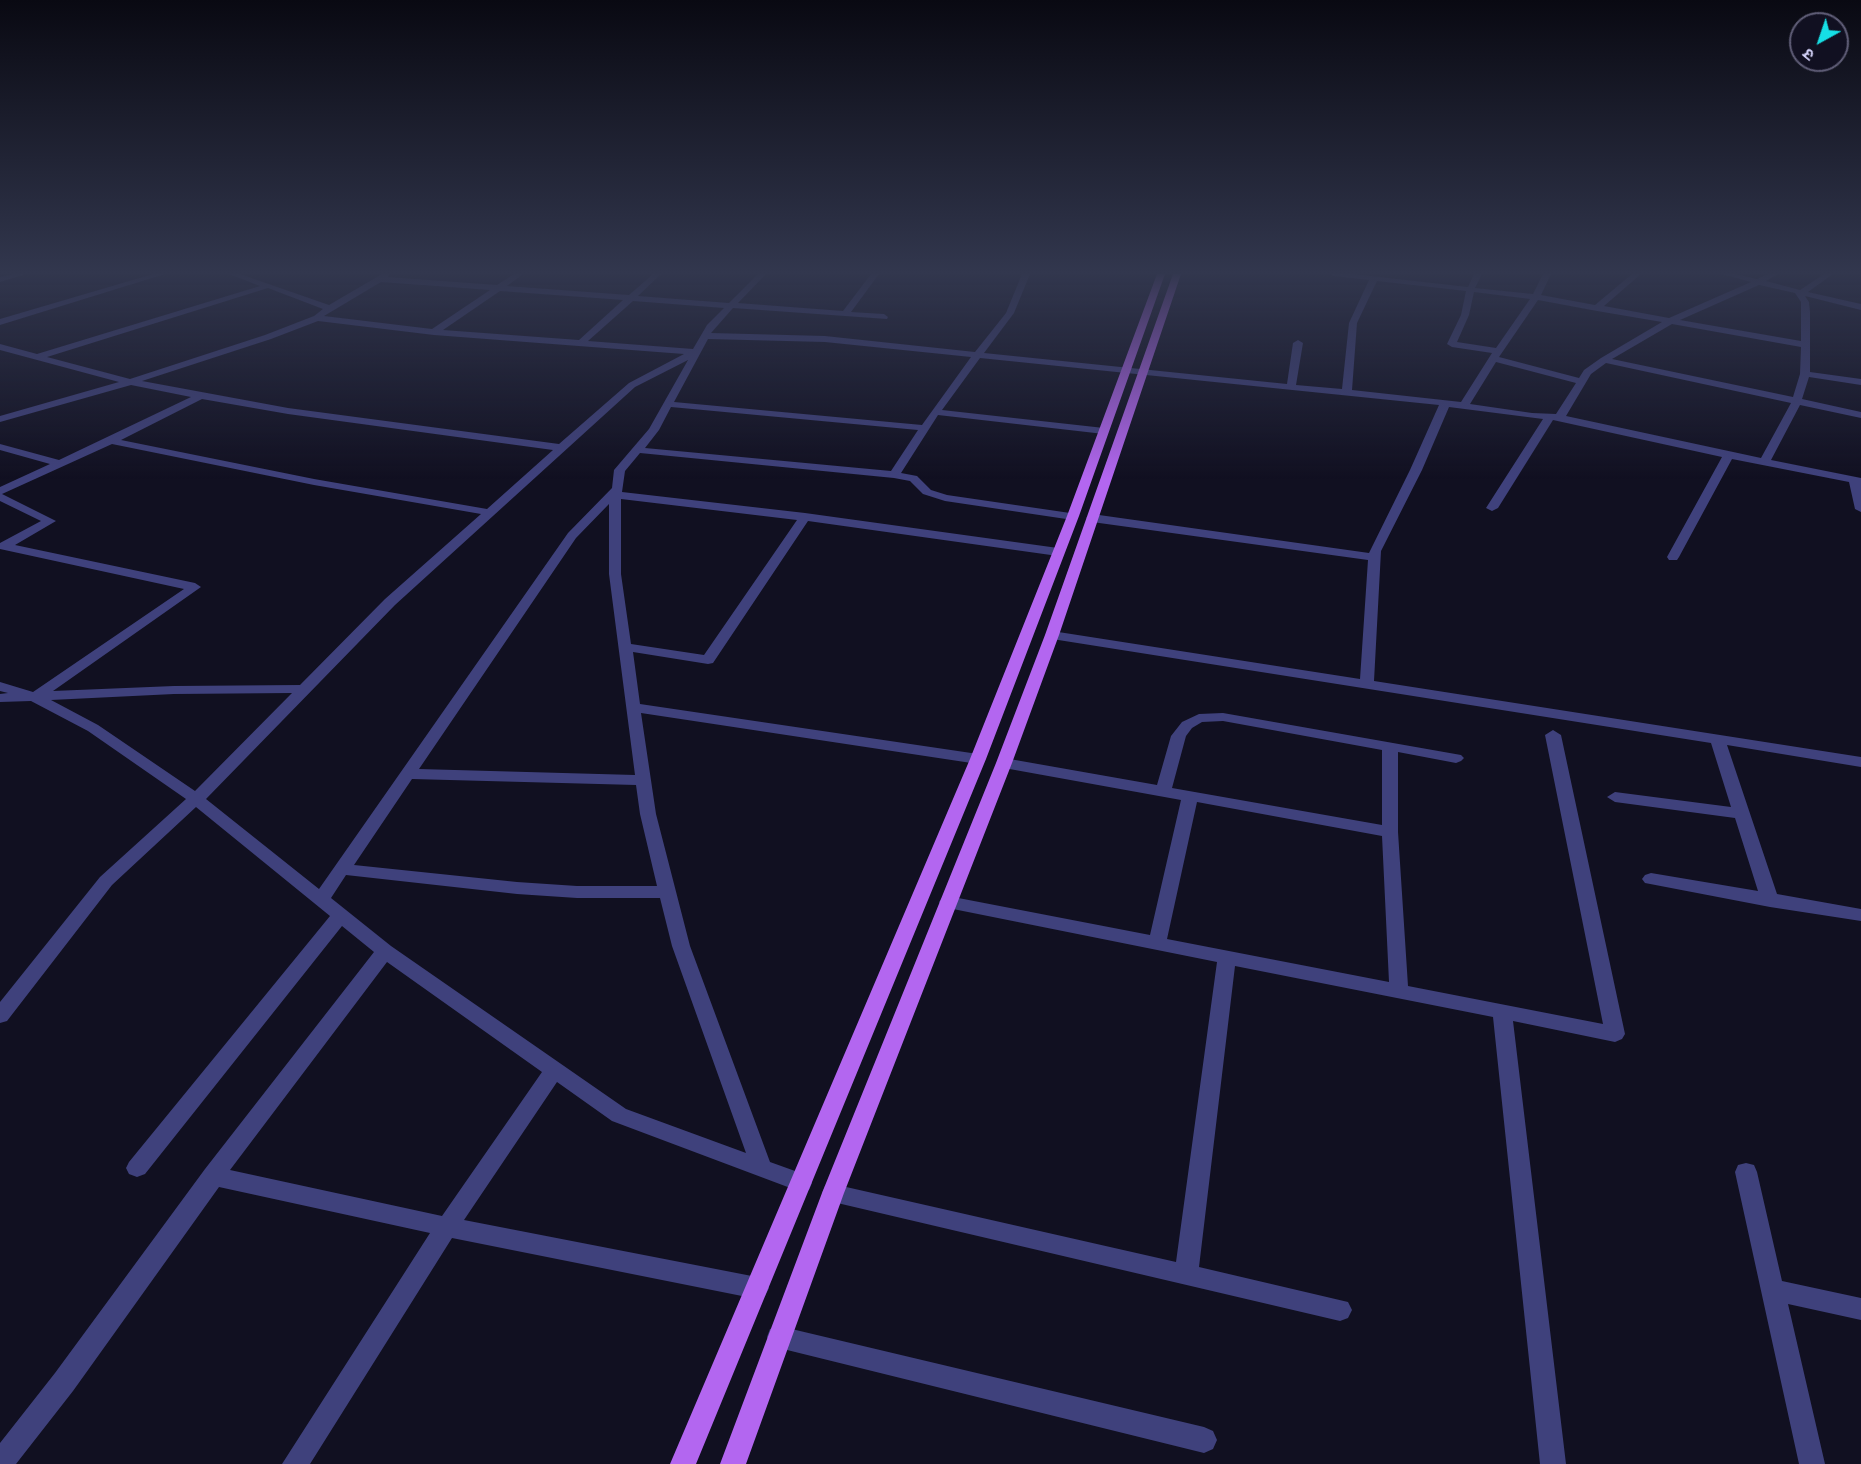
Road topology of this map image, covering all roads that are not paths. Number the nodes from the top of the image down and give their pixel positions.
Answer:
1 (85, 342) edge
2 (252, 342) edge
3 (572, 342) edge
4 (701, 342) edge
5 (861, 342) edge
6 (987, 342) edge
7 (1142, 342) edge
8 (1147, 342) edge
9 (1298, 342) dead end
10 (1351, 342) edge
11 (1453, 342) edge
12 (1504, 342) edge
13 (1634, 342) edge
14 (1793, 342) edge
15 (581, 343) joint
16 (1807, 345) joint
17 (0, 347) edge
18 (696, 352) junction
19 (978, 353) junction
20 (1496, 354) junction
21 (38, 357) junction
22 (1604, 360) junction
23 (1135, 370) junction
24 (1805, 374) junction
25 (130, 382) junction
26 (1582, 382) junction
27 (1861, 382) edge
28 (1291, 387) junction
29 (1347, 392) junction
30 (201, 396) junction
31 (1445, 403) junction
32 (1796, 403) junction
33 (669, 404) junction
34 (1464, 406) junction
35 (935, 412) junction
36 (1861, 415) edge
37 (1554, 417) junction
38 (0, 420) edge
39 (925, 428) junction
40 (1104, 431) junction
41 (111, 441) junction
42 (0, 447) edge
43 (562, 448) junction
44 (637, 450) junction
45 (1730, 455) junction
46 (1765, 462) junction
47 (61, 464) junction
48 (894, 476) junction
49 (1858, 481) edge
50 (0, 491) edge
51 (617, 492) junction
52 (0, 497) edge
53 (1492, 508) dead end
54 (1861, 509) edge
55 (487, 512) junction
56 (1072, 516) junction
57 (805, 517) junction
58 (1092, 518) junction
59 (1058, 552) junction
60 (1374, 557) junction
61 (1673, 557) dead end
62 (1052, 635) junction
63 (625, 647) junction
64 (1367, 684) junction
65 (0, 686) edge
66 (304, 689) junction
67 (35, 697) junction
68 (0, 698) edge
69 (633, 707) junction
70 (1553, 735) dead end
71 (1718, 739) junction
72 (1390, 746) junction
73 (1456, 758) dead end
74 (978, 759) junction
75 (1861, 762) edge
76 (1004, 763) junction
77 (409, 774) junction
78 (643, 780) junction
79 (1163, 792) junction
80 (1190, 796) junction
81 (1615, 797) dead end
82 (196, 799) junction
83 (1742, 814) junction
84 (1390, 832) junction
85 (341, 869) junction
86 (1652, 879) dead end
87 (667, 892) junction
88 (321, 899) junction
89 (1770, 901) junction
90 (948, 902) junction
91 (341, 915) junction
92 (1861, 915) edge
93 (1157, 944) junction
94 (385, 951) junction
95 (1227, 958) junction
96 (1399, 992) junction
97 (1502, 1012) junction
98 (0, 1016) edge
99 (555, 1069) junction
100 (137, 1168) dead end
101 (762, 1169) junction
102 (1746, 1173) dead end
103 (213, 1176) junction
104 (801, 1183) junction
105 (833, 1193) junction
106 (447, 1227) junction
107 (1186, 1275) junction
108 (757, 1288) junction
109 (1772, 1290) junction
110 (1861, 1309) edge
111 (1340, 1310) dead end
112 (779, 1337) junction
113 (1204, 1440) dead end
114 (0, 1464) edge
115 (295, 1464) edge
116 (683, 1464) edge
117 (733, 1464) edge
118 (1553, 1464) edge
119 (1812, 1464) edge

1 - 21 street
2 - 25 street
3 - 15 street
4 - 18 street
5 - 19 street
6 - 19 street
7 - 23 main road
8 - 23 main road
9 - 28 street
10 - 29 street
11 - 20 street
12 - 20 street
13 - 22 street
14 - 16 street
15 - 18 street
16 - 24 street
17 - 21 street
18 - 33 street
18 - 43 street
19 - 23 street
19 - 35 street
20 - 26 street
20 - 34 street
21 - 25 street
22 - 26 street
22 - 32 street
23 - 28 street
23 - 40 main road
23 - 58 main road
24 - 27 street
24 - 32 street
25 - 30 street
25 - 38 street
26 - 37 street
28 - 29 street
29 - 31 street
30 - 41 street
30 - 43 street
31 - 34 street
31 - 60 street
32 - 36 street
32 - 46 street
33 - 39 street
33 - 44 street
34 - 37 street
35 - 39 street
35 - 40 street
37 - 45 street
37 - 53 street
39 - 48 street
40 - 56 main road
41 - 47 street
41 - 55 street
42 - 47 street
43 - 55 street
44 - 48 street
44 - 51 street
45 - 46 street
45 - 61 street
46 - 49 street
47 - 50 street
48 - 56 street
49 - 54 street
51 - 57 street
51 - 63 street
51 - 77 street
52 - 67 street
55 - 66 street
56 - 59 main road
57 - 59 street
57 - 63 street
58 - 60 street
58 - 62 main road
59 - 74 main road
60 - 64 street
62 - 64 street
62 - 76 main road
63 - 69 street
64 - 71 street
65 - 67 street
66 - 67 street
66 - 82 street
67 - 68 street
67 - 82 street
69 - 74 street
69 - 78 street
70 - 97 street
71 - 75 street
71 - 83 street
72 - 73 street
72 - 79 street
72 - 84 street
74 - 104 main road
76 - 79 street
76 - 90 main road
77 - 78 street
77 - 85 street
78 - 87 street
79 - 80 street
80 - 84 street
80 - 93 street
81 - 83 street
82 - 88 street
82 - 98 street
83 - 89 street
84 - 96 street
85 - 87 street
85 - 88 street
86 - 89 street
87 - 101 street
88 - 91 street
89 - 92 street
90 - 93 street
90 - 105 main road
91 - 94 street
91 - 100 street
93 - 95 street
94 - 99 street
94 - 103 street
95 - 96 street
95 - 107 street
96 - 97 street
97 - 118 street
99 - 101 street
99 - 106 street
101 - 104 street
102 - 109 street
103 - 106 street
103 - 114 street
104 - 108 main road
105 - 107 street
105 - 112 main road
106 - 108 street
106 - 115 street
107 - 111 street
108 - 116 main road
109 - 110 street
109 - 119 street
112 - 113 street
112 - 117 main road

